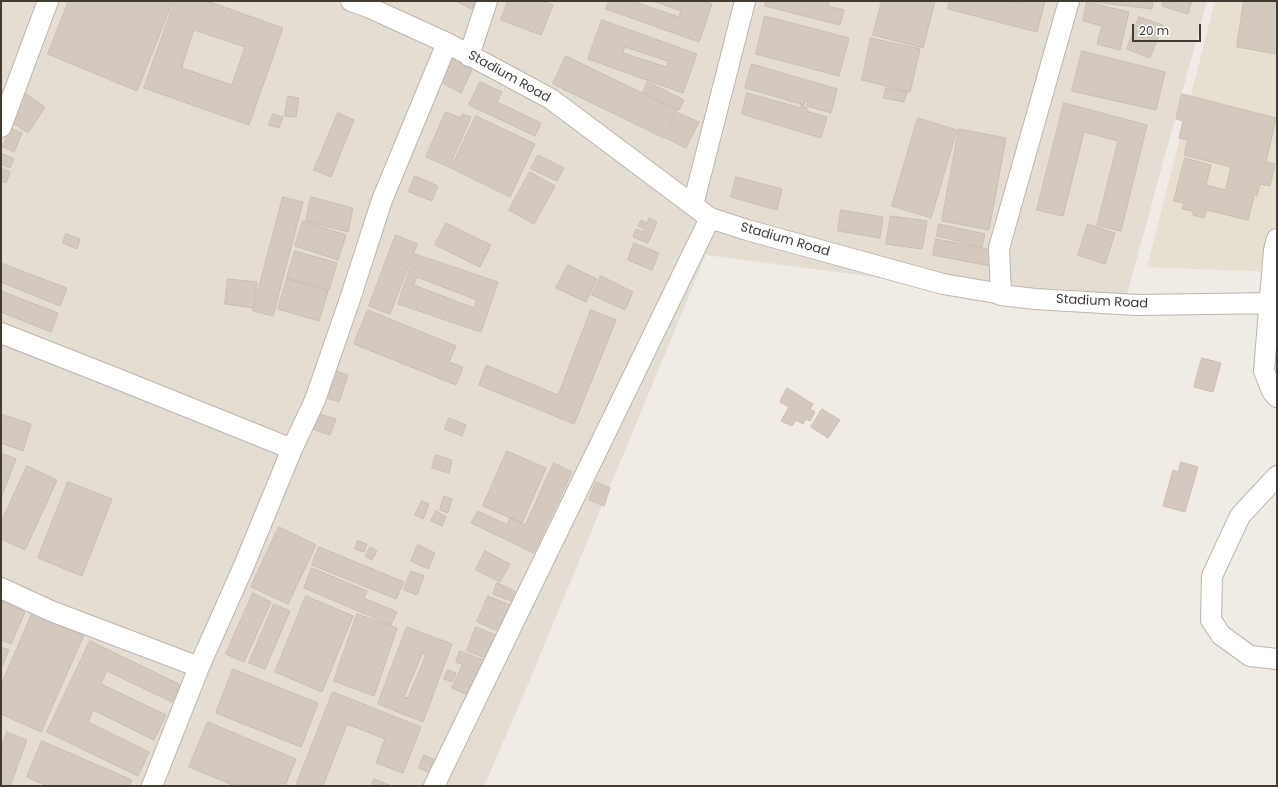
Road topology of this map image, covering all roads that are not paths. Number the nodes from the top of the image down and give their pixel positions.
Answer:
1 (48, 1) edge
2 (352, 1) edge
3 (487, 1) edge
4 (745, 1) edge
5 (1069, 1) edge
6 (447, 43) junction
7 (469, 56) junction
8 (1, 127) edge
9 (693, 205) junction
10 (710, 218) junction
11 (1277, 239) edge
12 (1001, 295) junction
13 (1273, 303) edge
14 (1, 333) edge
15 (1277, 396) edge
16 (292, 449) junction
17 (1277, 476) edge
18 (1, 588) edge
19 (1277, 659) edge
20 (199, 667) junction
21 (152, 786) edge
22 (434, 786) edge

1 - 8 street
2 - 6 street, Stadium Road
3 - 7 street
4 - 9 street
5 - 12 street
6 - 7 street, Stadium Road
6 - 16 street
7 - 9 street, Stadium Road
9 - 10 street, Stadium Road
10 - 12 street, Stadium Road
10 - 22 street
11 - 13 street
12 - 13 street, Stadium Road
13 - 15 street
14 - 16 street
16 - 20 street
17 - 19 street
18 - 20 street
20 - 21 street

